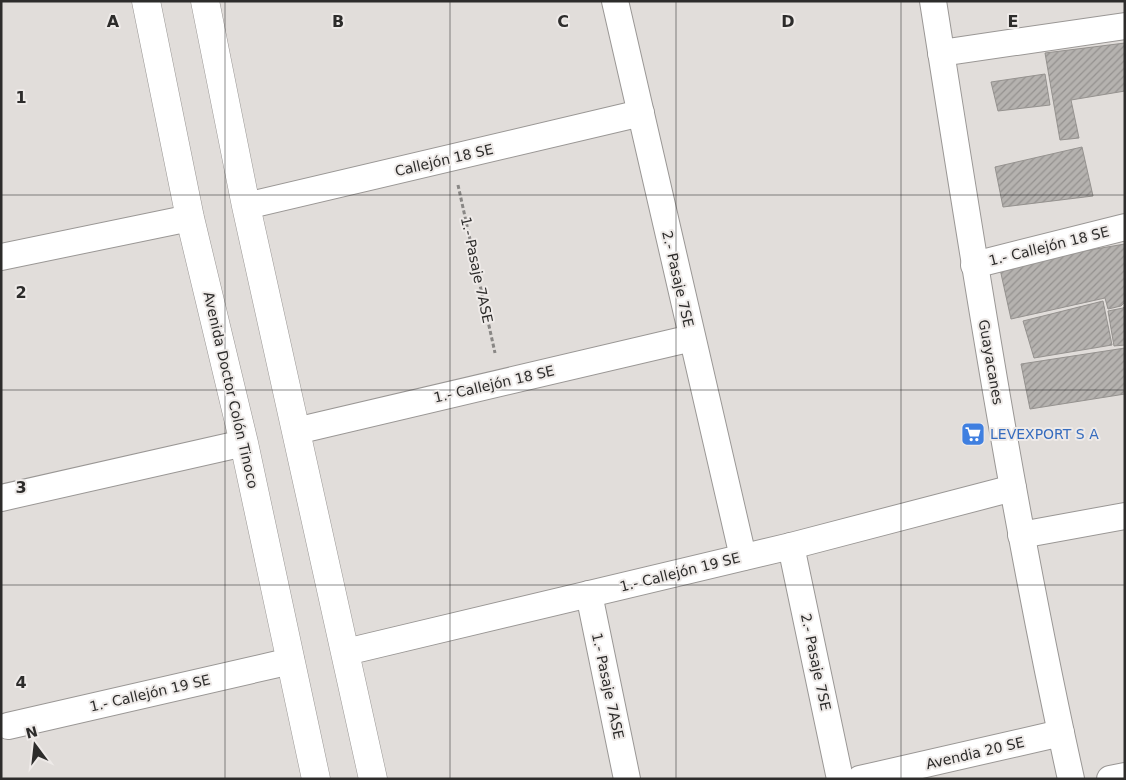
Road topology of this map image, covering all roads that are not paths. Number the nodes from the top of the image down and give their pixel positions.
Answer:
1 (146, 1) edge
2 (205, 1) edge
3 (615, 1) edge
4 (933, 1) edge
5 (1125, 26) edge
6 (941, 53) junction
7 (641, 114) junction
8 (246, 206) junction
9 (190, 218) junction
10 (1125, 227) edge
11 (1, 257) edge
12 (974, 265) junction
13 (692, 338) junction
14 (296, 431) junction
15 (244, 443) junction
16 (1013, 488) junction
17 (1, 498) edge
18 (1125, 516) edge
19 (1021, 535) junction
20 (791, 546) junction
21 (743, 557) junction
22 (589, 594) junction
23 (346, 652) junction
24 (291, 661) junction
25 (8, 726) dead end
26 (1061, 733) junction
27 (1125, 776) edge
28 (316, 779) edge
29 (373, 779) edge
30 (627, 779) edge
31 (840, 779) edge
32 (860, 779) edge
33 (1072, 779) edge
34 (1110, 779) edge

1 - 9 main road, Avenida Doctor Colón Tinoco
2 - 8 main road
3 - 7 street, 2.- Pasaje 7SE
4 - 6 street, Guayacanes
5 - 6 street
6 - 12 street, Guayacanes
7 - 8 street, Callejón 18 SE
7 - 13 street, 2.- Pasaje 7SE
8 - 14 main road
9 - 11 street
9 - 15 main road, Avenida Doctor Colón Tinoco
10 - 12 street, 1.- Callejón 18 SE
12 - 16 street, Guayacanes
13 - 14 street, 1.- Callejón 18 SE
13 - 21 street, 2.- Pasaje 7SE
14 - 23 main road
15 - 17 street
15 - 24 main road, Avenida Doctor Colón Tinoco
16 - 19 street, Guayacanes
16 - 20 street, 1.- Callejón 19 SE
18 - 19 street
19 - 26 street, Guayacanes
20 - 21 street, 1.- Callejón 19 SE
20 - 31 street, 2.- Pasaje 7SE
21 - 22 street, 1.- Callejón 19 SE
22 - 23 street, 1.- Callejón 19 SE
22 - 30 street, 1.- Pasaje 7ASE
23 - 29 main road
24 - 25 street, 1.- Callejón 19 SE
24 - 28 main road, Avenida Doctor Colón Tinoco
26 - 32 street, Avendia 20 SE
26 - 33 street, Guayacanes
27 - 34 street

